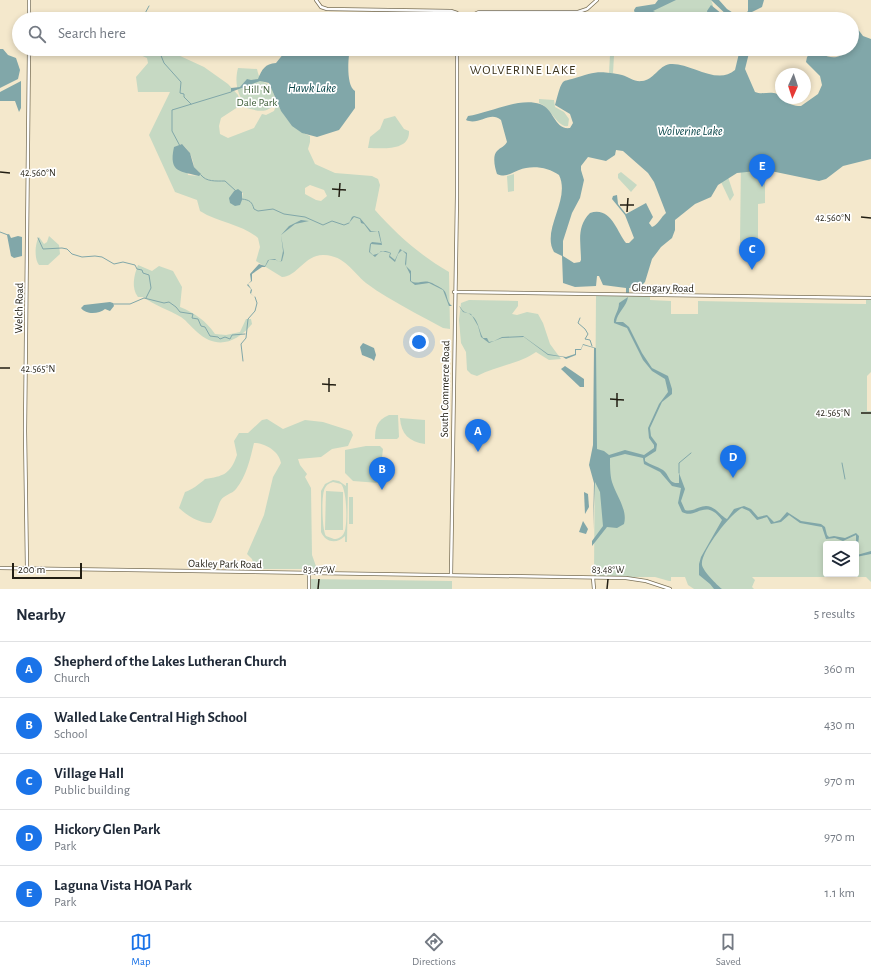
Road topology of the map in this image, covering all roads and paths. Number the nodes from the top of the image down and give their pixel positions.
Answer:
1 (29, 0) edge
2 (316, 0) edge
3 (597, 0) edge
4 (29, 12) edge
5 (457, 12) edge
6 (479, 12) edge
7 (578, 12) edge
8 (578, 12) edge
9 (29, 56) edge
10 (457, 56) edge
11 (454, 292) junction
12 (871, 298) edge
13 (0, 568) edge
14 (27, 568) junction
15 (309, 573) junction
16 (451, 575) junction
17 (593, 578) junction
18 (309, 589) edge
19 (594, 589) edge
20 (670, 589) edge

1 - 4 street
2 - 5 street
3 - 7 street
6 - 8 street
9 - 14 street, Welch Road
10 - 11 street, South Commerce Road
11 - 12 street, Glengary Road
11 - 16 street, South Commerce Road
13 - 14 street, Oakley Park Road
14 - 15 street, Oakley Park Road
15 - 16 street, Oakley Park Road
15 - 18 street
16 - 17 street
17 - 19 street
17 - 20 street

